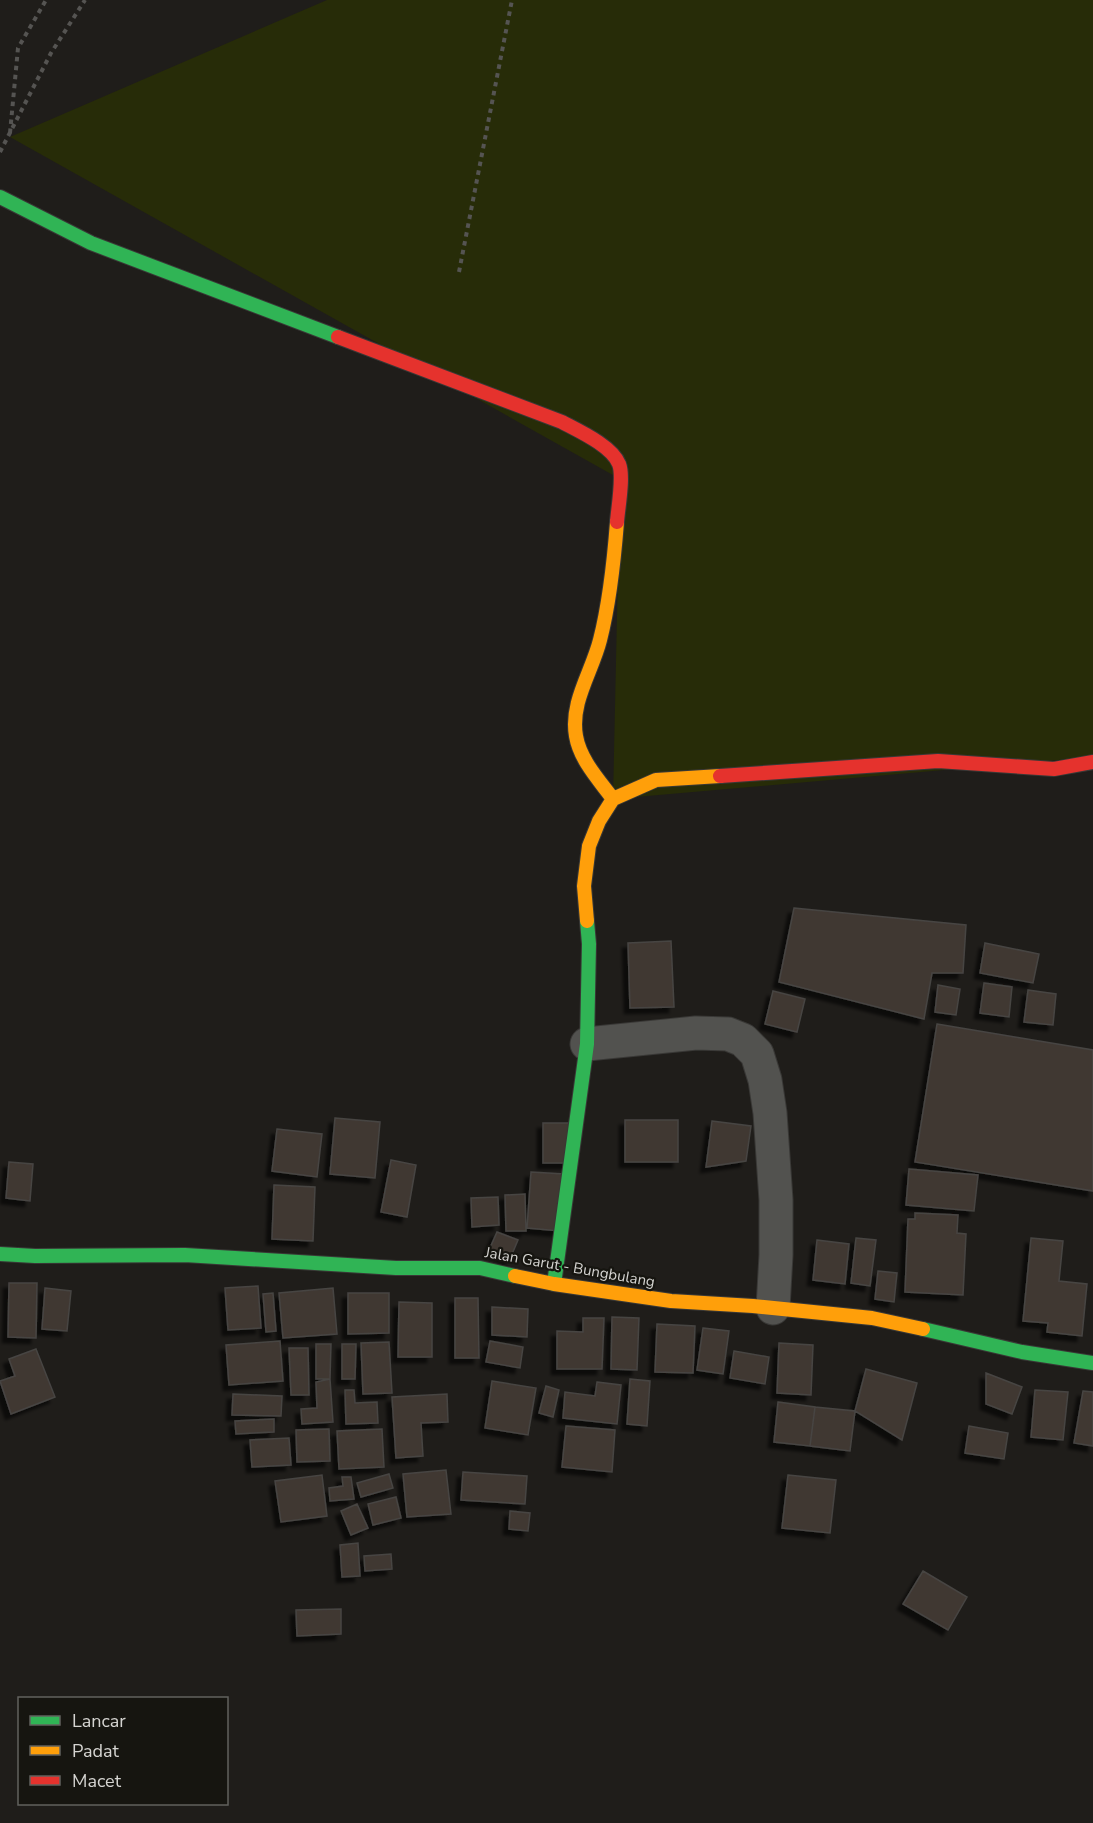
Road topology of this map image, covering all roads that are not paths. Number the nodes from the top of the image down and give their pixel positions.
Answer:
1 (0, 197) edge
2 (1093, 762) edge
3 (613, 799) junction
4 (587, 1044) junction
5 (0, 1254) edge
6 (554, 1284) junction
7 (773, 1308) junction
8 (1093, 1363) edge

1 - 3 street
2 - 3 street
3 - 4 street
4 - 6 street
4 - 7 street
5 - 6 street, Jalan Garut - Bungbulang
6 - 7 street, Jalan Garut - Bungbulang
7 - 8 street, Jalan Garut - Bungbulang

